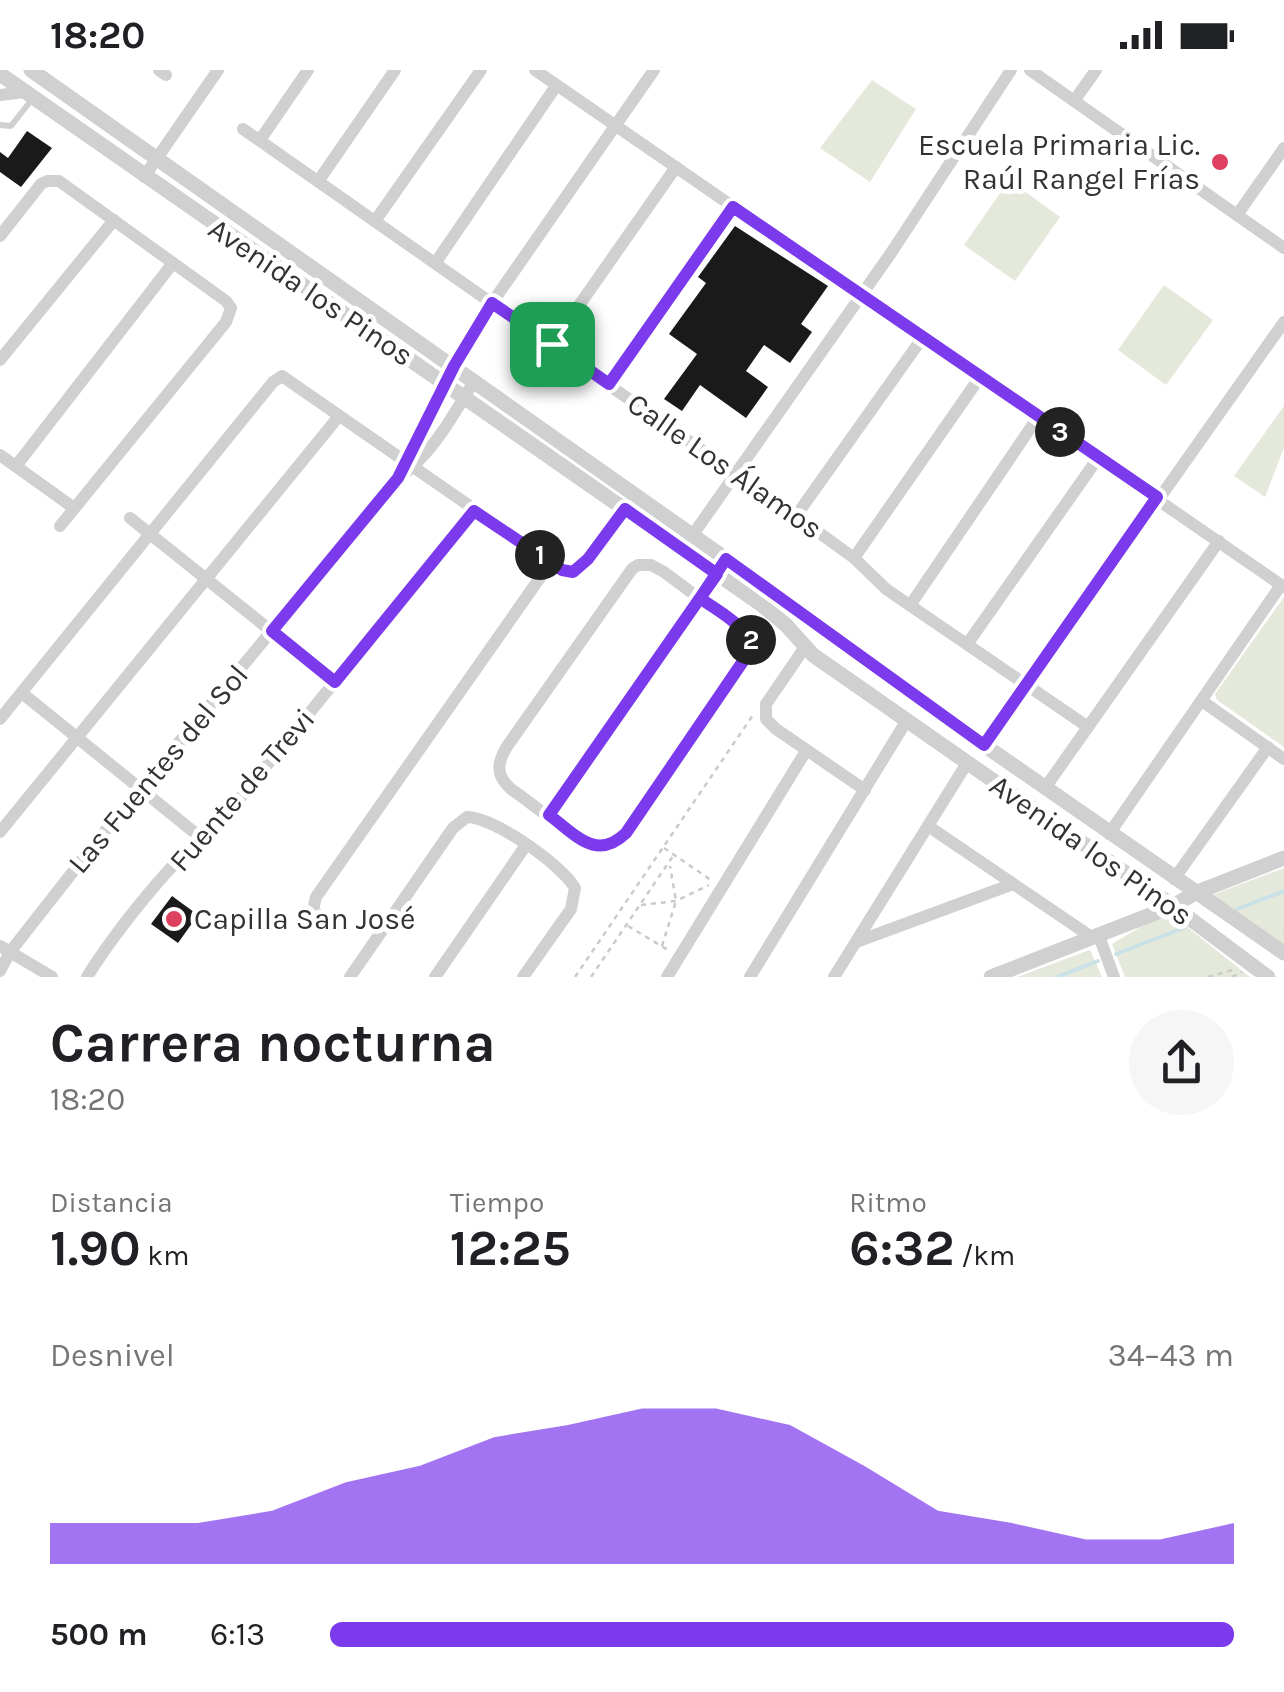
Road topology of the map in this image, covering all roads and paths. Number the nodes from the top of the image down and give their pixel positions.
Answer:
1 (31, 70) edge
2 (218, 70) edge
3 (308, 70) edge
4 (395, 70) edge
5 (481, 70) edge
6 (535, 70) edge
7 (654, 70) edge
8 (1011, 70) edge
9 (1030, 70) edge
10 (1096, 70) edge
11 (0, 74) edge
12 (556, 86) junction
13 (0, 95) edge
14 (29, 95) junction
15 (1074, 101) junction
16 (614, 124) junction
17 (0, 125) edge
18 (243, 128) dead end
19 (260, 140) junction
20 (1284, 148) edge
21 (156, 159) junction
22 (676, 167) junction
23 (144, 176) junction
24 (320, 180) junction
25 (733, 207) junction
26 (1236, 215) junction
27 (114, 220) junction
28 (375, 220) junction
29 (2, 228) edge
30 (1284, 248) edge
31 (302, 262) junction
32 (436, 262) junction
33 (173, 263) junction
34 (291, 278) junction
35 (862, 295) junction
36 (492, 303) junction
37 (1284, 322) edge
38 (923, 337) junction
39 (552, 344) junction
40 (0, 360) edge
41 (454, 366) junction
42 (980, 377) junction
43 (474, 382) junction
44 (445, 383) junction
45 (609, 384) junction
46 (465, 397) junction
47 (338, 416) junction
48 (1038, 417) junction
49 (0, 456) edge
50 (1098, 458) junction
51 (409, 465) junction
52 (16, 466) junction
53 (736, 474) junction
54 (1157, 497) junction
55 (74, 508) junction
56 (625, 509) junction
57 (474, 511) junction
58 (796, 516) junction
59 (130, 518) dead end
60 (60, 526) dead end
61 (149, 533) junction
62 (1219, 541) junction
63 (688, 542) junction
64 (854, 558) junction
65 (726, 559) junction
66 (551, 562) junction
67 (717, 574) junction
68 (208, 578) junction
69 (1283, 586) edge
70 (700, 598) junction
71 (910, 604) junction
72 (272, 631) junction
73 (968, 643) junction
74 (805, 647) junction
75 (335, 682) junction
76 (1027, 684) junction
77 (22, 693) junction
78 (919, 700) junction
79 (1202, 701) junction
80 (764, 713) junction
81 (0, 720) edge
82 (907, 720) junction
83 (1088, 727) junction
84 (78, 737) junction
85 (984, 745) junction
86 (1268, 747) junction
87 (806, 751) junction
88 (1284, 759) edge
89 (967, 764) junction
90 (142, 787) junction
91 (1045, 788) junction
92 (865, 790) junction
93 (549, 815) junction
94 (928, 826) junction
95 (0, 832) edge
96 (1109, 834) junction
97 (200, 836) junction
98 (526, 846) junction
99 (662, 848) junction
100 (673, 856) junction
101 (1284, 858) edge
102 (668, 862) junction
103 (1174, 879) junction
104 (1013, 884) junction
105 (1195, 893) junction
106 (676, 901) junction
107 (640, 906) junction
108 (1173, 906) junction
109 (626, 925) junction
110 (334, 927) dead end
111 (1096, 937) junction
112 (856, 942) junction
113 (662, 946) junction
114 (5, 949) edge
115 (1284, 953) edge
116 (680, 957) junction
117 (1249, 968) junction
118 (0, 971) edge
119 (52, 977) edge
120 (87, 977) edge
121 (350, 977) edge
122 (435, 977) edge
123 (523, 977) edge
124 (576, 977) edge
125 (591, 977) edge
126 (667, 977) edge
127 (750, 977) edge
128 (834, 977) edge
129 (990, 977) edge
130 (1114, 977) edge
131 (1232, 977) edge
132 (1268, 977) edge

1 - 21 street, Avenida los Pinos
2 - 21 street
3 - 19 street
4 - 24 street
5 - 28 street
6 - 12 street
7 - 16 street, Las Fuentes del Sol
8 - 35 street
9 - 15 street
10 - 15 street
11 - 14 street, Avenida los Pinos
12 - 16 street
12 - 32 street
13 - 14 street
14 - 17 lane
14 - 23 street, Avenida los Pinos
15 - 26 street
16 - 22 street
16 - 36 street, Las Fuentes del Sol
18 - 19 street, Calle Los Álamos
19 - 24 street, Calle Los Álamos
20 - 26 street
21 - 23 street
21 - 31 street, Avenida los Pinos
22 - 25 street
22 - 39 street
23 - 34 street, Avenida los Pinos
24 - 28 street, Calle Los Álamos
25 - 35 street
25 - 45 street
26 - 30 street
27 - 29 street
27 - 33 street
27 - 40 street
28 - 32 street, Calle Los Álamos
31 - 34 street
31 - 41 street, Avenida los Pinos
32 - 36 street, Calle Los Álamos
33 - 52 street
33 - 55 street
34 - 44 street, Avenida los Pinos
35 - 38 street
35 - 53 street
36 - 39 street, Calle Los Álamos
36 - 41 street, Las Fuentes del Sol
37 - 54 street
38 - 42 street
38 - 58 street
39 - 45 street, Calle Los Álamos
41 - 43 street, Avenida los Pinos
41 - 44 street, Las Fuentes del Sol
42 - 48 street
42 - 64 street
43 - 46 street, Las Fuentes del Sol
43 - 63 street, Avenida los Pinos
44 - 46 street, Avenida los Pinos
44 - 51 street, Las Fuentes del Sol
45 - 53 street, Calle Los Álamos
46 - 51 street, Las Fuentes del Sol
46 - 56 street, Avenida los Pinos
47 - 51 street
47 - 61 street
47 - 68 street
48 - 50 street
48 - 71 street
49 - 52 street
50 - 54 street
50 - 73 street
51 - 57 street
51 - 72 street, Las Fuentes del Sol
52 - 55 street
53 - 58 street, Calle Los Álamos
53 - 63 street
54 - 62 street
54 - 76 street
55 - 60 street
56 - 63 street, Avenida los Pinos
56 - 66 street
57 - 66 street
57 - 75 street, Fuente de Trevi
58 - 64 street, Calle Los Álamos
59 - 61 street
61 - 68 street
61 - 77 street
62 - 69 street
62 - 83 street
63 - 65 street, Avenida los Pinos
63 - 67 street, Avenida los Pinos
64 - 71 street, Calle Los Álamos
65 - 67 street
65 - 78 street, Avenida los Pinos
66 - 110 street
67 - 70 street
67 - 74 street, Avenida los Pinos
68 - 72 street
68 - 84 street
69 - 79 street
70 - 93 street
70 - 93 street
70 - 93 street
71 - 73 street, Calle Los Álamos
72 - 75 street
72 - 90 street, Las Fuentes del Sol
73 - 76 street, Calle Los Álamos
74 - 80 street
74 - 82 street, Avenida los Pinos
75 - 97 street, Fuente de Trevi
76 - 83 street, Calle Los Álamos
76 - 85 street
77 - 81 street
77 - 84 street
78 - 82 street
78 - 85 street, Avenida los Pinos
79 - 86 street
79 - 96 street
80 - 87 street
80 - 99 path
82 - 89 street, Avenida los Pinos
82 - 92 street
83 - 91 street
84 - 90 street
84 - 95 street
85 - 91 street, Avenida los Pinos
86 - 88 street
86 - 103 street
87 - 92 street
87 - 116 street
89 - 94 street
89 - 108 street, Avenida los Pinos
90 - 97 street
90 - 114 street, Las Fuentes del Sol
91 - 96 street, Avenida los Pinos
92 - 127 street
94 - 104 street
94 - 112 street
96 - 103 street, Avenida los Pinos
97 - 120 street, Fuente de Trevi
98 - 121 street
98 - 122 street
98 - 123 street
99 - 100 path
99 - 124 path
100 - 102 path
100 - 106 path
101 - 105 street
102 - 106 path
102 - 107 path
103 - 105 street, Avenida los Pinos
104 - 111 street
104 - 112 street
105 - 108 street
105 - 115 street, Avenida los Pinos
106 - 107 path
106 - 113 path
107 - 109 path
108 - 111 street
108 - 117 street, Avenida los Pinos
109 - 113 path
109 - 125 path
111 - 129 street
111 - 130 street
112 - 128 street
113 - 116 path
114 - 118 street, Las Fuentes del Sol
114 - 119 street
116 - 126 street
117 - 131 path
117 - 132 street

